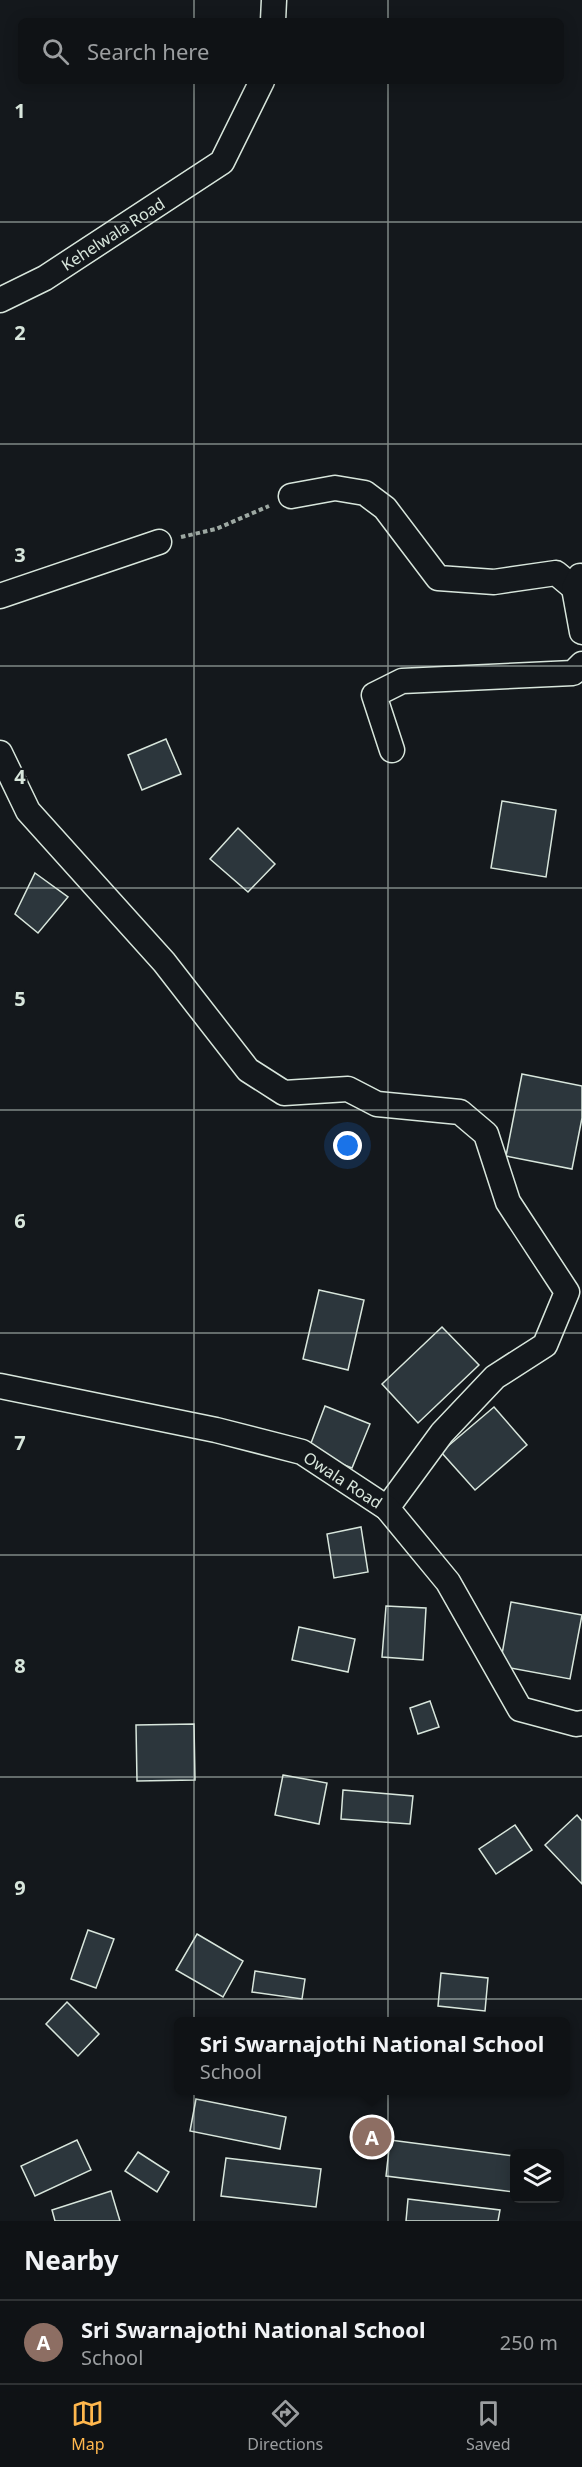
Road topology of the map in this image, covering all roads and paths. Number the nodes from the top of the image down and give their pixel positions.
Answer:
1 (274, 0) edge
2 (273, 18) edge
3 (261, 84) edge
4 (0, 300) edge
5 (291, 496) joint
6 (159, 542) joint
7 (578, 582) edge
8 (0, 596) edge
9 (582, 632) edge
10 (582, 664) edge
11 (392, 750) dead end
12 (0, 753) edge
13 (0, 1386) edge
14 (387, 1508) junction
15 (582, 1724) edge

1 - 2 street
3 - 4 street, Kehelwala Road
5 - 6 path
5 - 7 street
6 - 8 street
7 - 9 street
10 - 11 street
12 - 14 street
13 - 14 street, Owala Road
14 - 15 street, Owala Road

